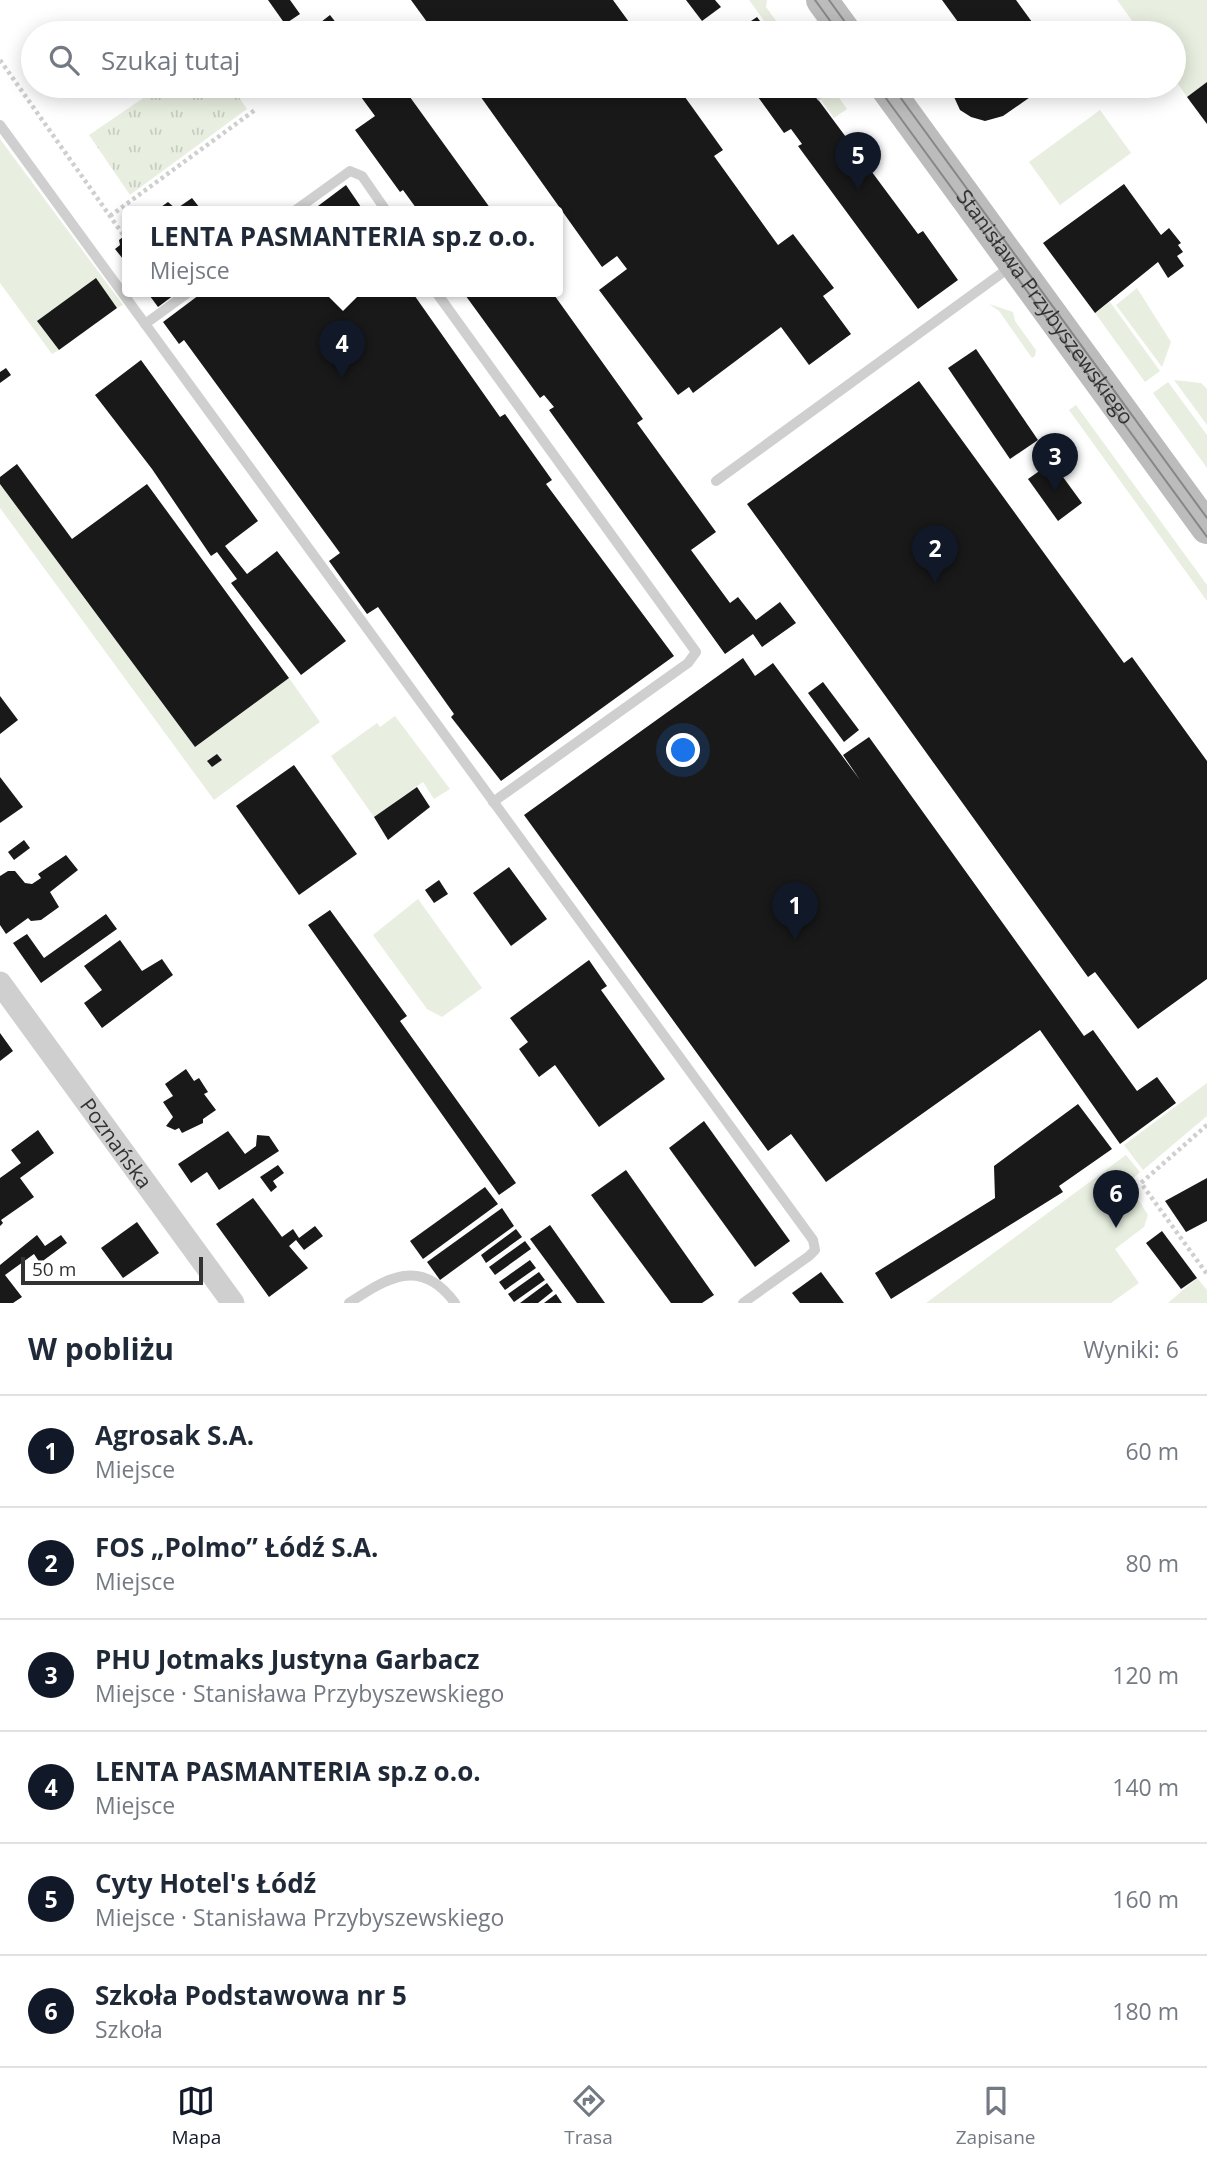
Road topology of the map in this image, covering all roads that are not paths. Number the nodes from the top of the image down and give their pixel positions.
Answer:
1 (822, 0) edge
2 (837, 21) edge
3 (894, 98) edge
4 (0, 125) edge
5 (301, 206) edge
6 (383, 206) edge
7 (1014, 264) junction
8 (122, 292) edge
9 (125, 297) edge
10 (183, 297) edge
11 (440, 297) edge
12 (145, 324) junction
13 (716, 481) dead end
14 (1207, 528) edge
15 (494, 802) junction
16 (0, 983) edge
17 (233, 1303) edge
18 (349, 1303) edge
19 (455, 1303) edge
20 (743, 1303) edge

1 - 2 street
3 - 7 street, Stanisława Przybyszewskiego
4 - 8 lane
5 - 6 lane
7 - 13 lane
7 - 14 street, Stanisława Przybyszewskiego
9 - 12 lane
10 - 12 lane
11 - 15 lane
12 - 15 lane
15 - 20 lane
16 - 17 street, Poznańska
18 - 19 lane

